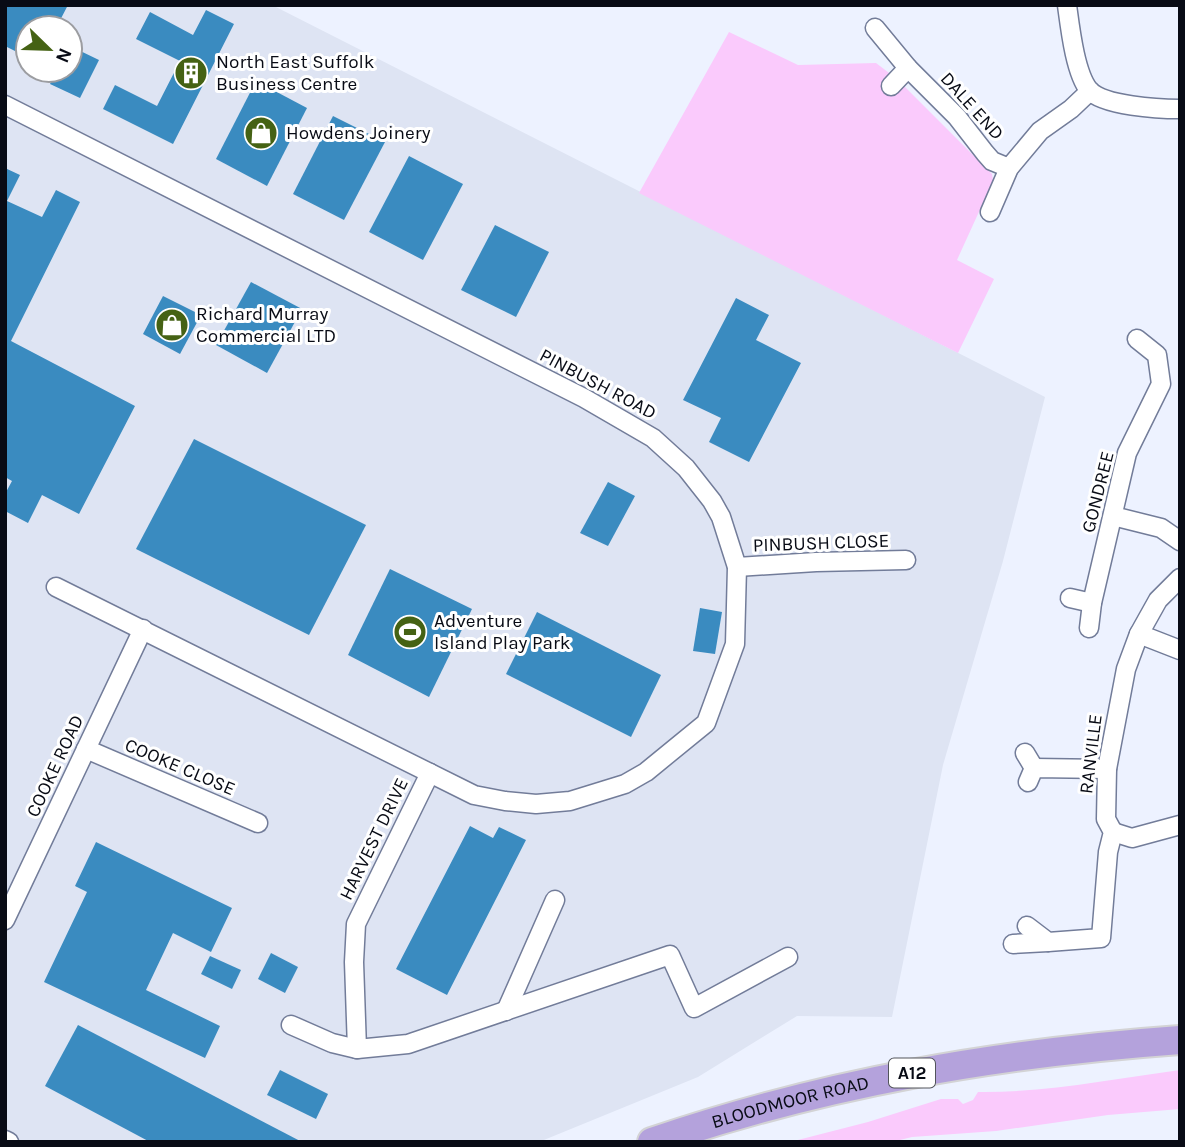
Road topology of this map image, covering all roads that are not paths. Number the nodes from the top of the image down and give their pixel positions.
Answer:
1 (1067, 5) edge
2 (875, 28) dead end
3 (908, 68) junction
4 (891, 86) dead end
5 (1090, 91) junction
6 (5, 106) edge
7 (1180, 109) edge
8 (1009, 168) junction
9 (990, 212) dead end
10 (1137, 339) dead end
11 (1113, 516) junction
12 (1180, 541) edge
13 (906, 560) dead end
14 (737, 567) junction
15 (1180, 578) edge
16 (56, 587) dead end
17 (1070, 598) dead end
18 (1092, 603) junction
19 (1089, 628) dead end
20 (143, 629) junction
21 (1139, 634) junction
22 (1180, 650) edge
23 (86, 749) junction
24 (1029, 768) dead end
25 (1107, 769) junction
26 (430, 773) junction
27 (258, 823) dead end
28 (1180, 825) edge
29 (1114, 832) junction
30 (555, 900) dead end
31 (5, 920) edge
32 (1027, 926) dead end
33 (1048, 942) junction
34 (1013, 944) dead end
35 (788, 957) dead end
36 (506, 1011) junction
37 (291, 1025) dead end
38 (1180, 1040) edge
39 (357, 1049) junction
40 (652, 1142) edge

1 - 5 street
2 - 3 street, DALE END
3 - 4 street
3 - 8 street, DALE END
5 - 7 street
5 - 8 street, DALE END
6 - 14 street, PINBUSH ROAD
8 - 9 street, DALE END
10 - 11 street, GONDREE
11 - 12 street
11 - 18 street, GONDREE
13 - 14 street, PINBUSH CLOSE
14 - 26 street, PINBUSH ROAD
15 - 21 street, RANVILLE
16 - 20 street, PINBUSH ROAD
17 - 18 street
18 - 19 street, GONDREE
20 - 23 street, COOKE ROAD
20 - 26 street, PINBUSH ROAD
21 - 22 street
21 - 25 street, RANVILLE
23 - 27 street, COOKE CLOSE
23 - 31 street, COOKE ROAD
24 - 25 street
25 - 29 street, RANVILLE
26 - 39 street, HARVEST DRIVE
28 - 29 street
29 - 33 street, RANVILLE
30 - 36 street
32 - 33 street
33 - 34 street, RANVILLE
35 - 36 street
36 - 39 street
37 - 39 street
38 - 40 highway, BLOODMOOR ROAD / A12

